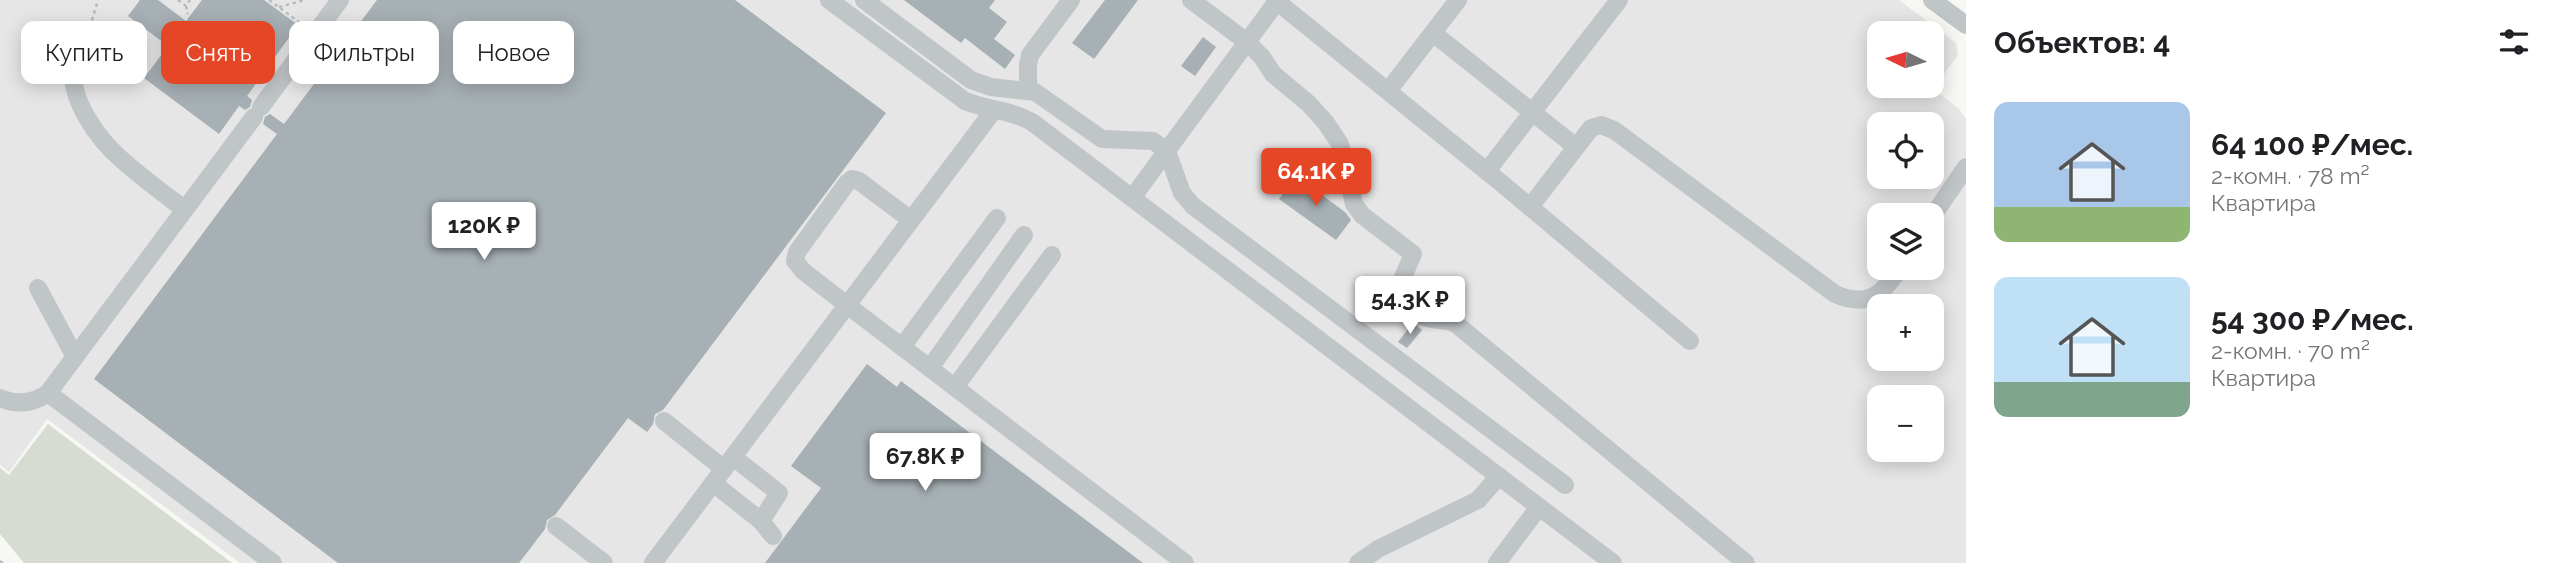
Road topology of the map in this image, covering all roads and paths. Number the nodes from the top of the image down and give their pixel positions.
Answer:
1 (98, 0) edge
2 (178, 0) edge
3 (190, 0) edge
4 (269, 0) edge
5 (305, 0) edge
6 (340, 0) edge
7 (830, 0) edge
8 (864, 0) edge
9 (1071, 0) edge
10 (1191, 0) edge
11 (1277, 0) edge
12 (1458, 0) edge
13 (1619, 0) edge
14 (1932, 0) edge
15 (186, 6) junction
16 (279, 7) junction
17 (188, 14) dead end
18 (92, 21) edge
19 (298, 21) edge
20 (1966, 25) edge
21 (1433, 33) junction
22 (1247, 42) junction
23 (74, 84) edge
24 (1028, 90) junction
25 (1388, 91) junction
26 (994, 110) junction
27 (1533, 113) junction
28 (1576, 147) junction
29 (1167, 151) junction
30 (1966, 167) edge
31 (1487, 171) junction
32 (1132, 198) junction
33 (1942, 203) edge
34 (1530, 207) junction
35 (184, 209) junction
36 (997, 218) dead end
37 (911, 220) junction
38 (1024, 235) dead end
39 (1052, 255) dead end
40 (1891, 280) edge
41 (38, 288) dead end
42 (847, 305) junction
43 (1690, 341) dead end
44 (902, 347) junction
45 (75, 357) junction
46 (930, 368) junction
47 (955, 387) junction
48 (48, 393) junction
49 (0, 398) edge
50 (664, 421) dead end
51 (723, 469) junction
52 (1499, 476) junction
53 (1565, 485) dead end
54 (1539, 507) junction
55 (761, 521) junction
56 (556, 526) dead end
57 (773, 536) dead end
58 (274, 563) edge
59 (604, 563) edge
60 (653, 563) edge
61 (1185, 563) edge
62 (1358, 563) edge
63 (1497, 563) edge
64 (1613, 563) edge
65 (1746, 563) edge

1 - 18 path
2 - 15 path
3 - 15 path
4 - 16 path
5 - 16 path
6 - 35 street
7 - 26 street
8 - 24 street
9 - 24 street
10 - 22 street
11 - 22 street
11 - 25 street
12 - 21 street
13 - 27 street
14 - 20 street
15 - 17 path
16 - 19 path
21 - 25 street
21 - 27 street
22 - 29 street
22 - 65 street
23 - 35 street
24 - 29 street
25 - 31 street
26 - 32 street
26 - 37 street
27 - 28 street
27 - 31 street
28 - 34 street
28 - 40 street
29 - 32 street
29 - 53 street
30 - 33 street
31 - 34 street
32 - 52 street
34 - 43 street
35 - 45 street
36 - 44 street
37 - 42 street
37 - 42 street
38 - 46 street
39 - 47 street
41 - 45 street
42 - 44 street
42 - 51 street
44 - 46 street
45 - 48 street
46 - 47 street
47 - 61 street
48 - 49 street
48 - 58 street
50 - 51 street
51 - 55 street
51 - 55 street
51 - 60 street
52 - 54 street
52 - 62 street
54 - 63 street
54 - 64 street
55 - 57 street
56 - 59 street

